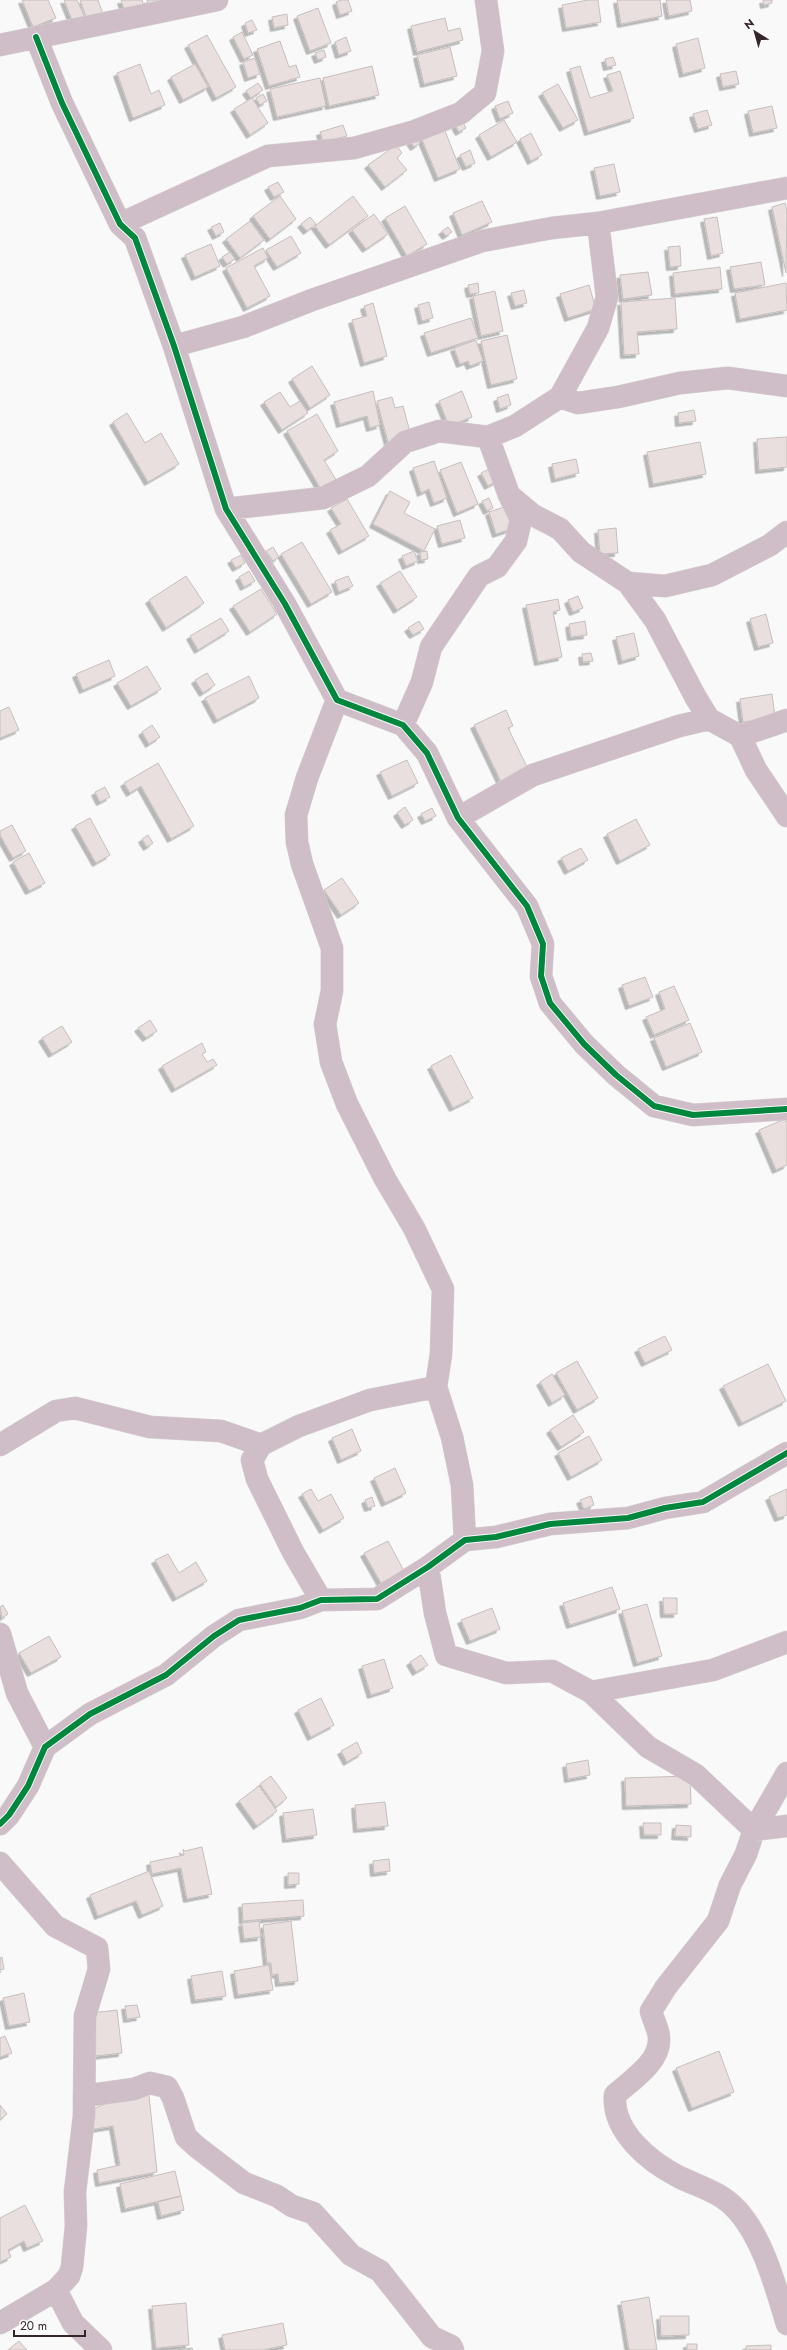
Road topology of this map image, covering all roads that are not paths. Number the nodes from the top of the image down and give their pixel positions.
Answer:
1 (217, 0) edge
2 (486, 0) edge
3 (36, 37) junction
4 (0, 45) edge
5 (787, 188) edge
6 (598, 223) junction
7 (120, 224) junction
8 (174, 346) junction
9 (787, 386) edge
10 (560, 397) junction
11 (488, 437) junction
12 (509, 495) junction
13 (226, 509) junction
14 (787, 532) edge
15 (628, 583) junction
16 (336, 700) junction
17 (709, 719) junction
18 (787, 720) edge
19 (403, 725) junction
20 (740, 736) junction
21 (787, 816) edge
22 (458, 818) junction
23 (787, 1109) edge
24 (436, 1387) junction
25 (0, 1445) edge
26 (261, 1445) junction
27 (787, 1453) edge
28 (465, 1540) junction
29 (428, 1568) junction
30 (321, 1600) junction
31 (0, 1634) edge
32 (787, 1642) edge
33 (591, 1692) junction
34 (45, 1747) junction
35 (787, 1773) edge
36 (0, 1824) edge
37 (787, 1826) edge
38 (754, 1830) junction
39 (0, 1863) edge
40 (84, 2096) junction
41 (779, 2272) edge
42 (56, 2290) junction
43 (0, 2323) edge
44 (787, 2324) edge
45 (101, 2350) edge
46 (453, 2350) edge

1 - 3 street
2 - 7 street
3 - 4 street
3 - 7 street
5 - 6 street
6 - 8 street
6 - 10 street
7 - 8 street
8 - 13 street
9 - 10 street
10 - 11 street
11 - 12 street
11 - 13 street
12 - 15 street
12 - 19 street
13 - 16 street
14 - 15 street
15 - 17 street
16 - 19 street
16 - 24 street
17 - 20 street
17 - 22 street
18 - 20 street
19 - 22 street
20 - 21 street
22 - 23 street
24 - 26 street
24 - 28 street
25 - 26 street
26 - 30 street
27 - 28 street
28 - 29 street
29 - 30 street
29 - 33 street
30 - 34 street
31 - 34 street
32 - 33 street
33 - 38 street
34 - 36 street
35 - 38 street
37 - 38 street
38 - 41 street
39 - 40 street
40 - 42 street
40 - 46 street
41 - 44 street
42 - 43 street
42 - 45 street

